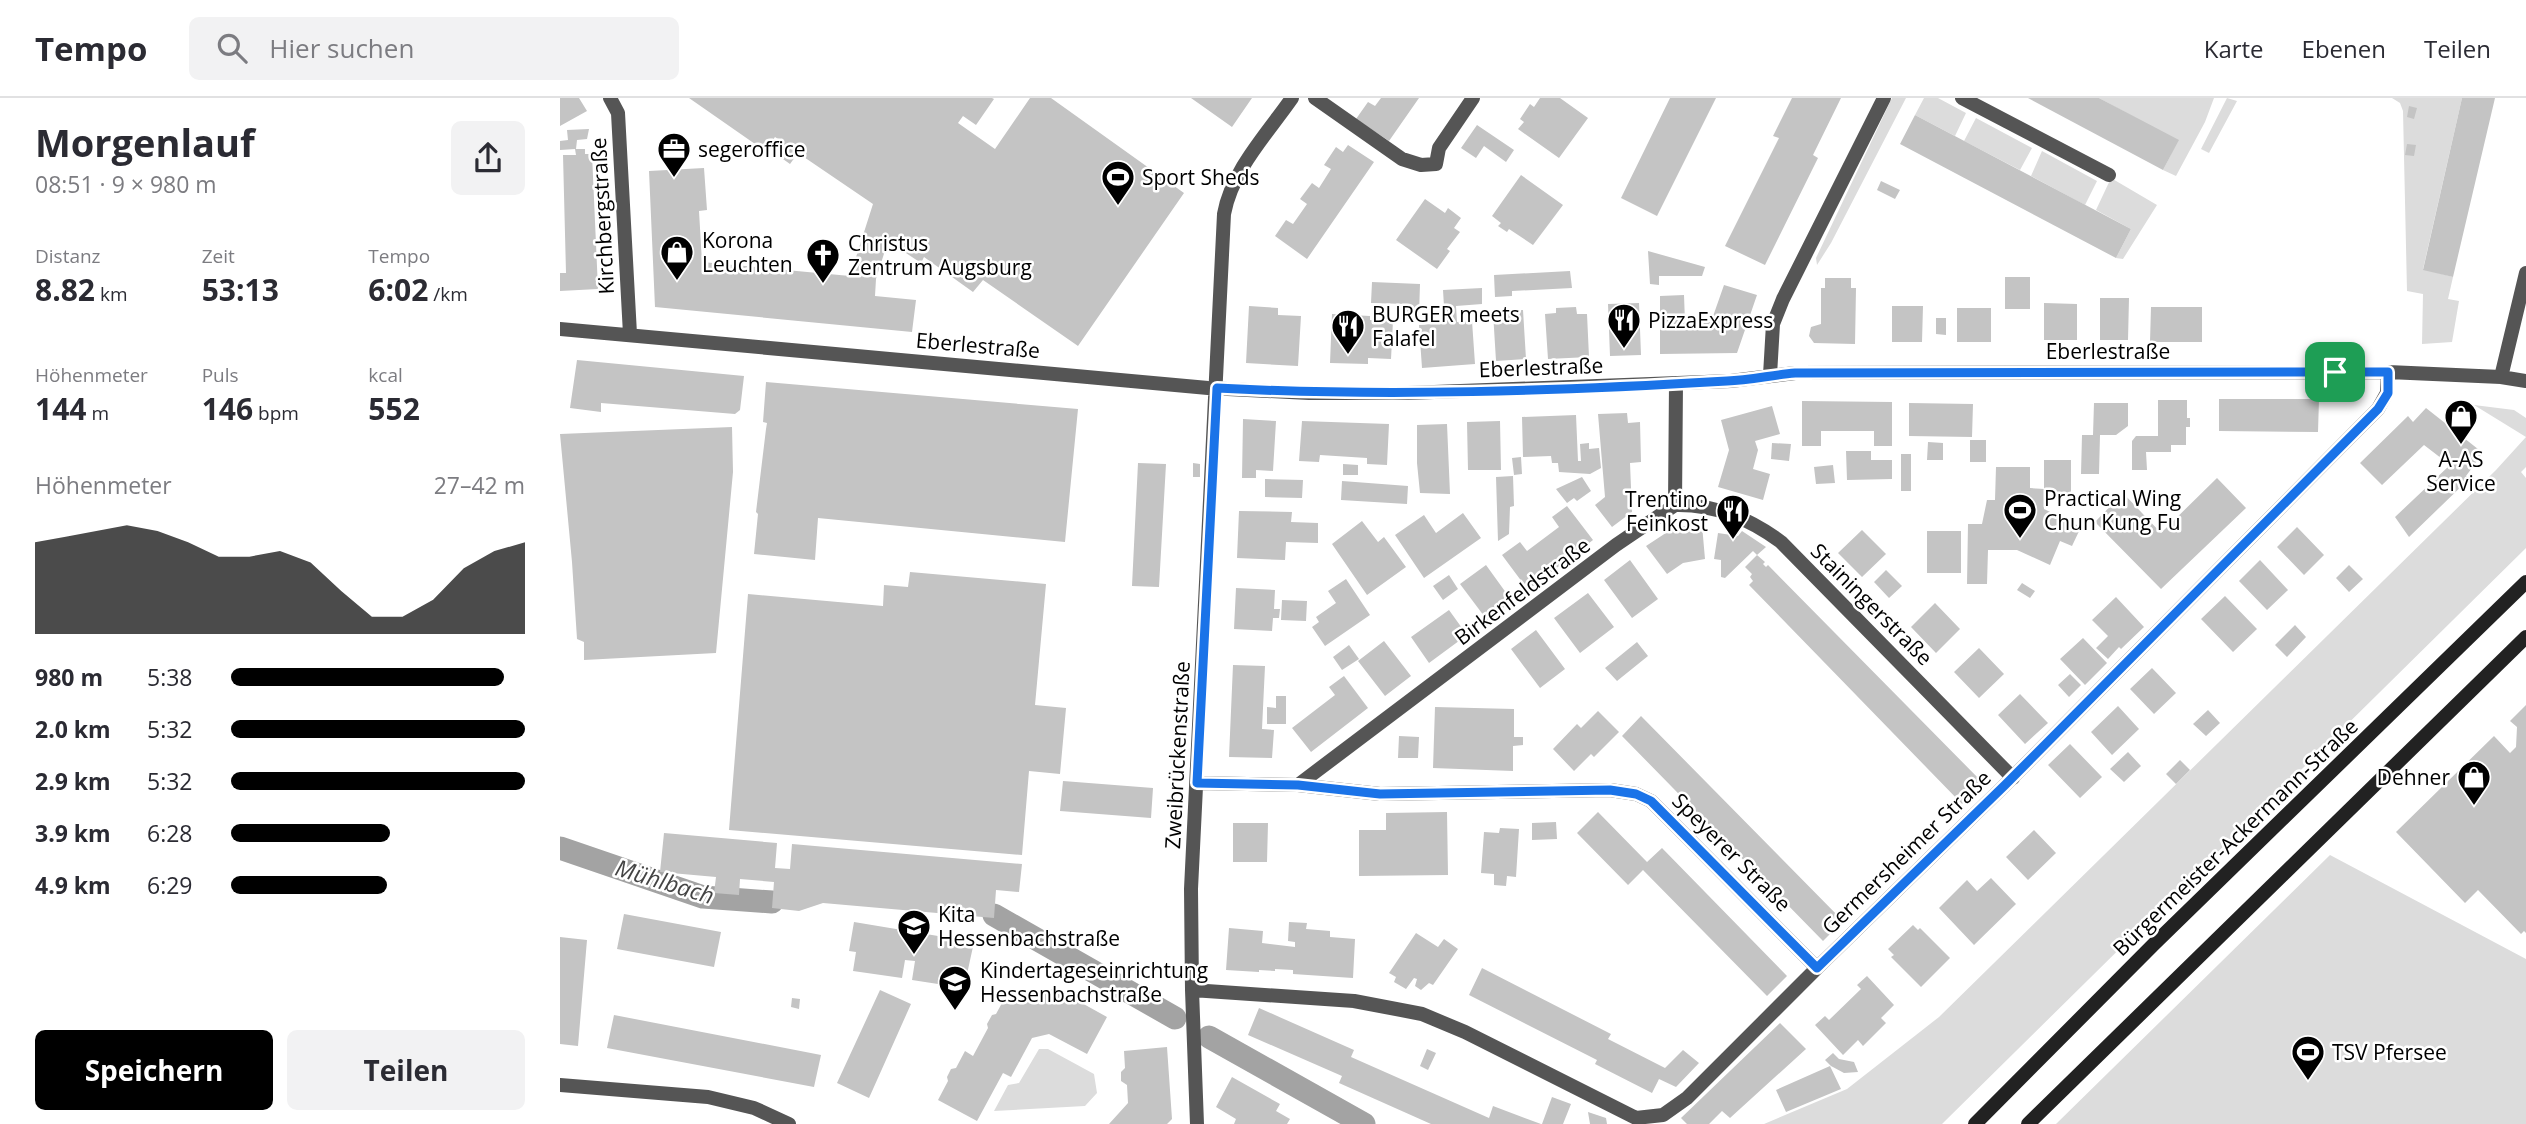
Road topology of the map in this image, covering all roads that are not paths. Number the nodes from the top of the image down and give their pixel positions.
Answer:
1 (610, 98) edge
2 (1292, 98) edge
3 (1315, 98) edge
4 (1473, 98) edge
5 (1884, 98) edge
6 (1962, 98) edge
7 (2109, 175) dead end
8 (2526, 273) edge
9 (560, 329) edge
10 (630, 334) junction
11 (2388, 372) junction
12 (1770, 375) junction
13 (2501, 377) junction
14 (2526, 381) edge
15 (1676, 383) junction
16 (1217, 388) junction
17 (1675, 505) junction
18 (2526, 582) edge
19 (2526, 637) edge
20 (2012, 778) junction
21 (1197, 783) junction
22 (1298, 785) junction
23 (1817, 968) junction
24 (1192, 990) junction
25 (560, 1084) edge
26 (789, 1124) edge
27 (1197, 1124) edge
28 (1975, 1124) edge
29 (2028, 1124) edge

1 - 10 street, Kirchbergstraße
2 - 16 street, Zweibrückenstraße
3 - 4 street
5 - 12 street
6 - 7 street
8 - 13 street
9 - 10 street, Eberlestraße
10 - 16 street, Eberlestraße
11 - 12 street, Eberlestraße
11 - 13 street, Eberlestraße
11 - 20 street, Germersheimer Straße
12 - 15 street, Eberlestraße
13 - 14 street, Eberlestraße
15 - 16 street, Eberlestraße
15 - 17 street
16 - 21 street, Zweibrückenstraße
17 - 20 street, Stainingerstraße
17 - 22 street, Birkenfeldstraße
18 - 28 main road, Bürgermeister-Ackermann-Straße
19 - 29 main road
20 - 23 street, Germersheimer Straße
21 - 22 street
21 - 24 street, Zweibrückenstraße
22 - 23 street, Speyerer Straße
23 - 24 street, Germersheimer Straße
24 - 27 street, Zweibrückenstraße
25 - 26 street

